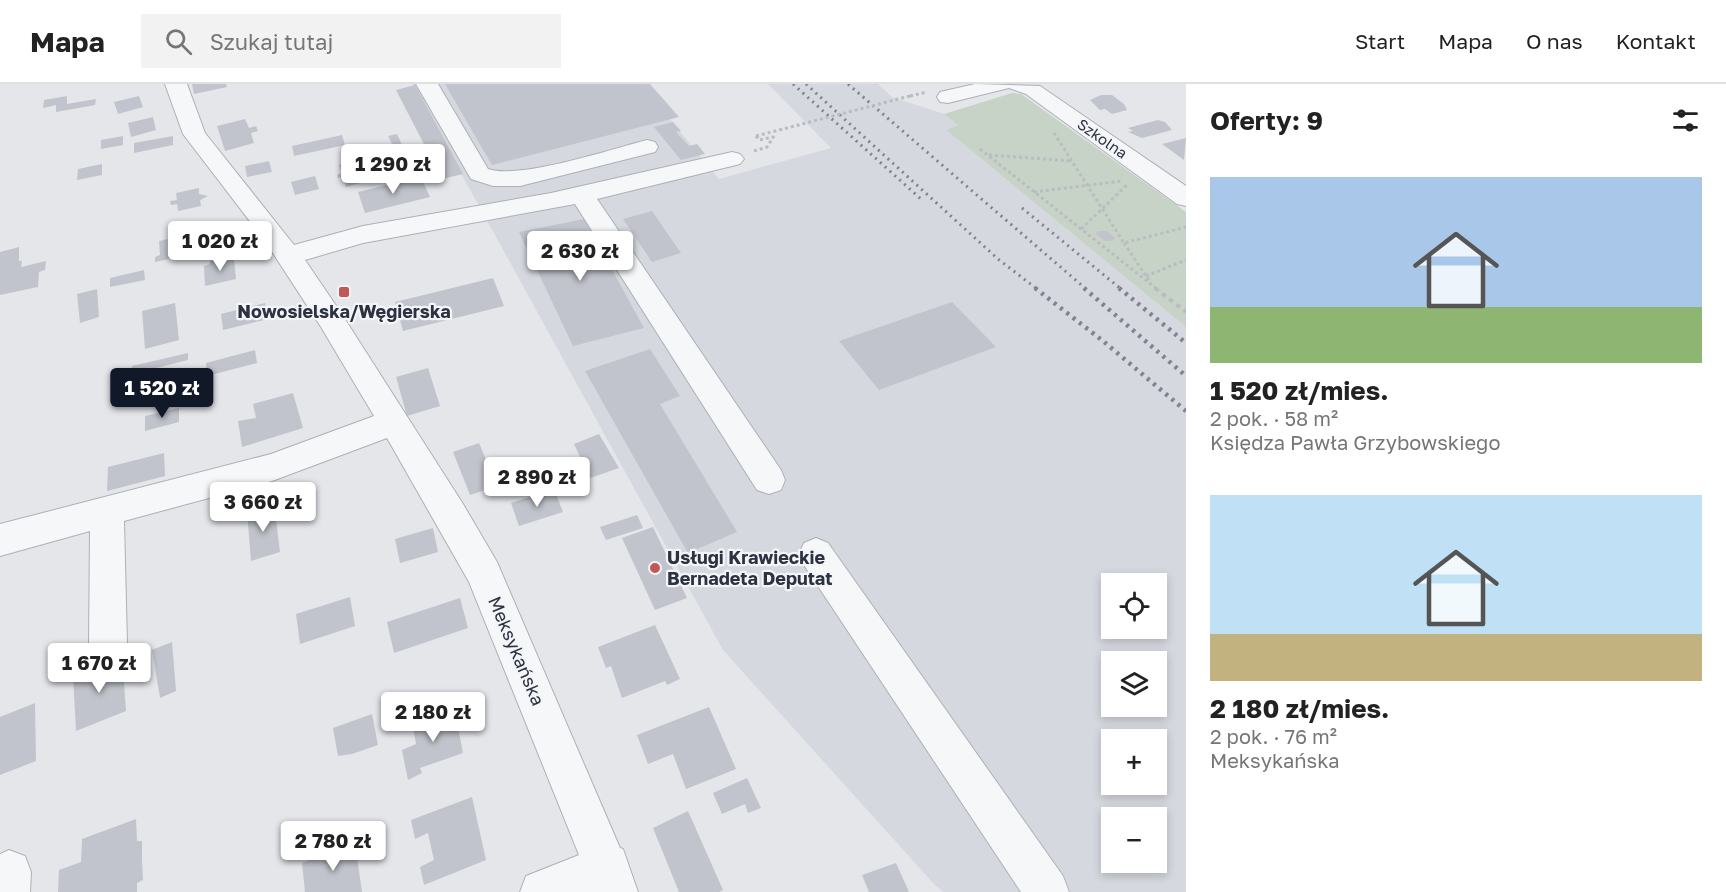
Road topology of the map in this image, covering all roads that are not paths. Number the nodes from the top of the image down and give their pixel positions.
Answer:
1 (176, 84) edge
2 (427, 84) edge
3 (1001, 84) edge
4 (1017, 84) edge
5 (955, 90) edge
6 (647, 147) dead end
7 (732, 159) dead end
8 (583, 197) junction
9 (1186, 198) edge
10 (289, 256) junction
11 (393, 422) junction
12 (769, 480) dead end
13 (106, 512) junction
14 (0, 540) edge
15 (816, 554) dead end
16 (108, 644) dead end
17 (611, 879) edge
18 (542, 892) edge
19 (1047, 892) edge

1 - 10 street, Meksykańska
2 - 6 street
3 - 5 street
4 - 9 street, Szkolna
7 - 8 street
8 - 10 street
8 - 12 street
10 - 11 street, Meksykańska
11 - 13 street
11 - 17 street, Meksykańska
13 - 14 street
13 - 16 street
15 - 19 street
17 - 18 street

